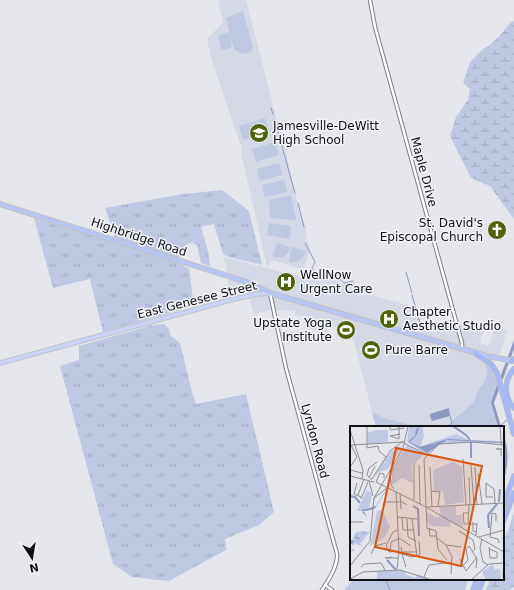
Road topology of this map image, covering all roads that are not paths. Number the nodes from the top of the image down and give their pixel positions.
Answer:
1 (370, 0) edge
2 (0, 204) edge
3 (270, 293) junction
4 (462, 348) junction
5 (475, 353) junction
6 (513, 360) edge
7 (0, 364) edge
8 (514, 369) edge
9 (514, 408) edge
10 (514, 434) edge
11 (514, 476) edge
12 (514, 493) edge
13 (504, 503) edge
14 (504, 519) edge
15 (477, 580) edge
16 (483, 580) edge
17 (325, 585) junction
18 (322, 590) edge
19 (332, 590) edge
20 (473, 590) edge
21 (479, 590) edge

1 - 4 street, Maple Drive
2 - 3 highway, Highbridge Road
3 - 4 highway, East Genesee Street
3 - 7 main road, East Genesee Street
3 - 17 street, Lyndon Road
4 - 5 highway, East Genesee Street
5 - 6 highway, East Genesee Street
5 - 10 highway
8 - 9 highway
11 - 13 highway
12 - 14 highway
15 - 20 highway
16 - 21 highway
17 - 18 street, Lyndon Road
17 - 19 street

